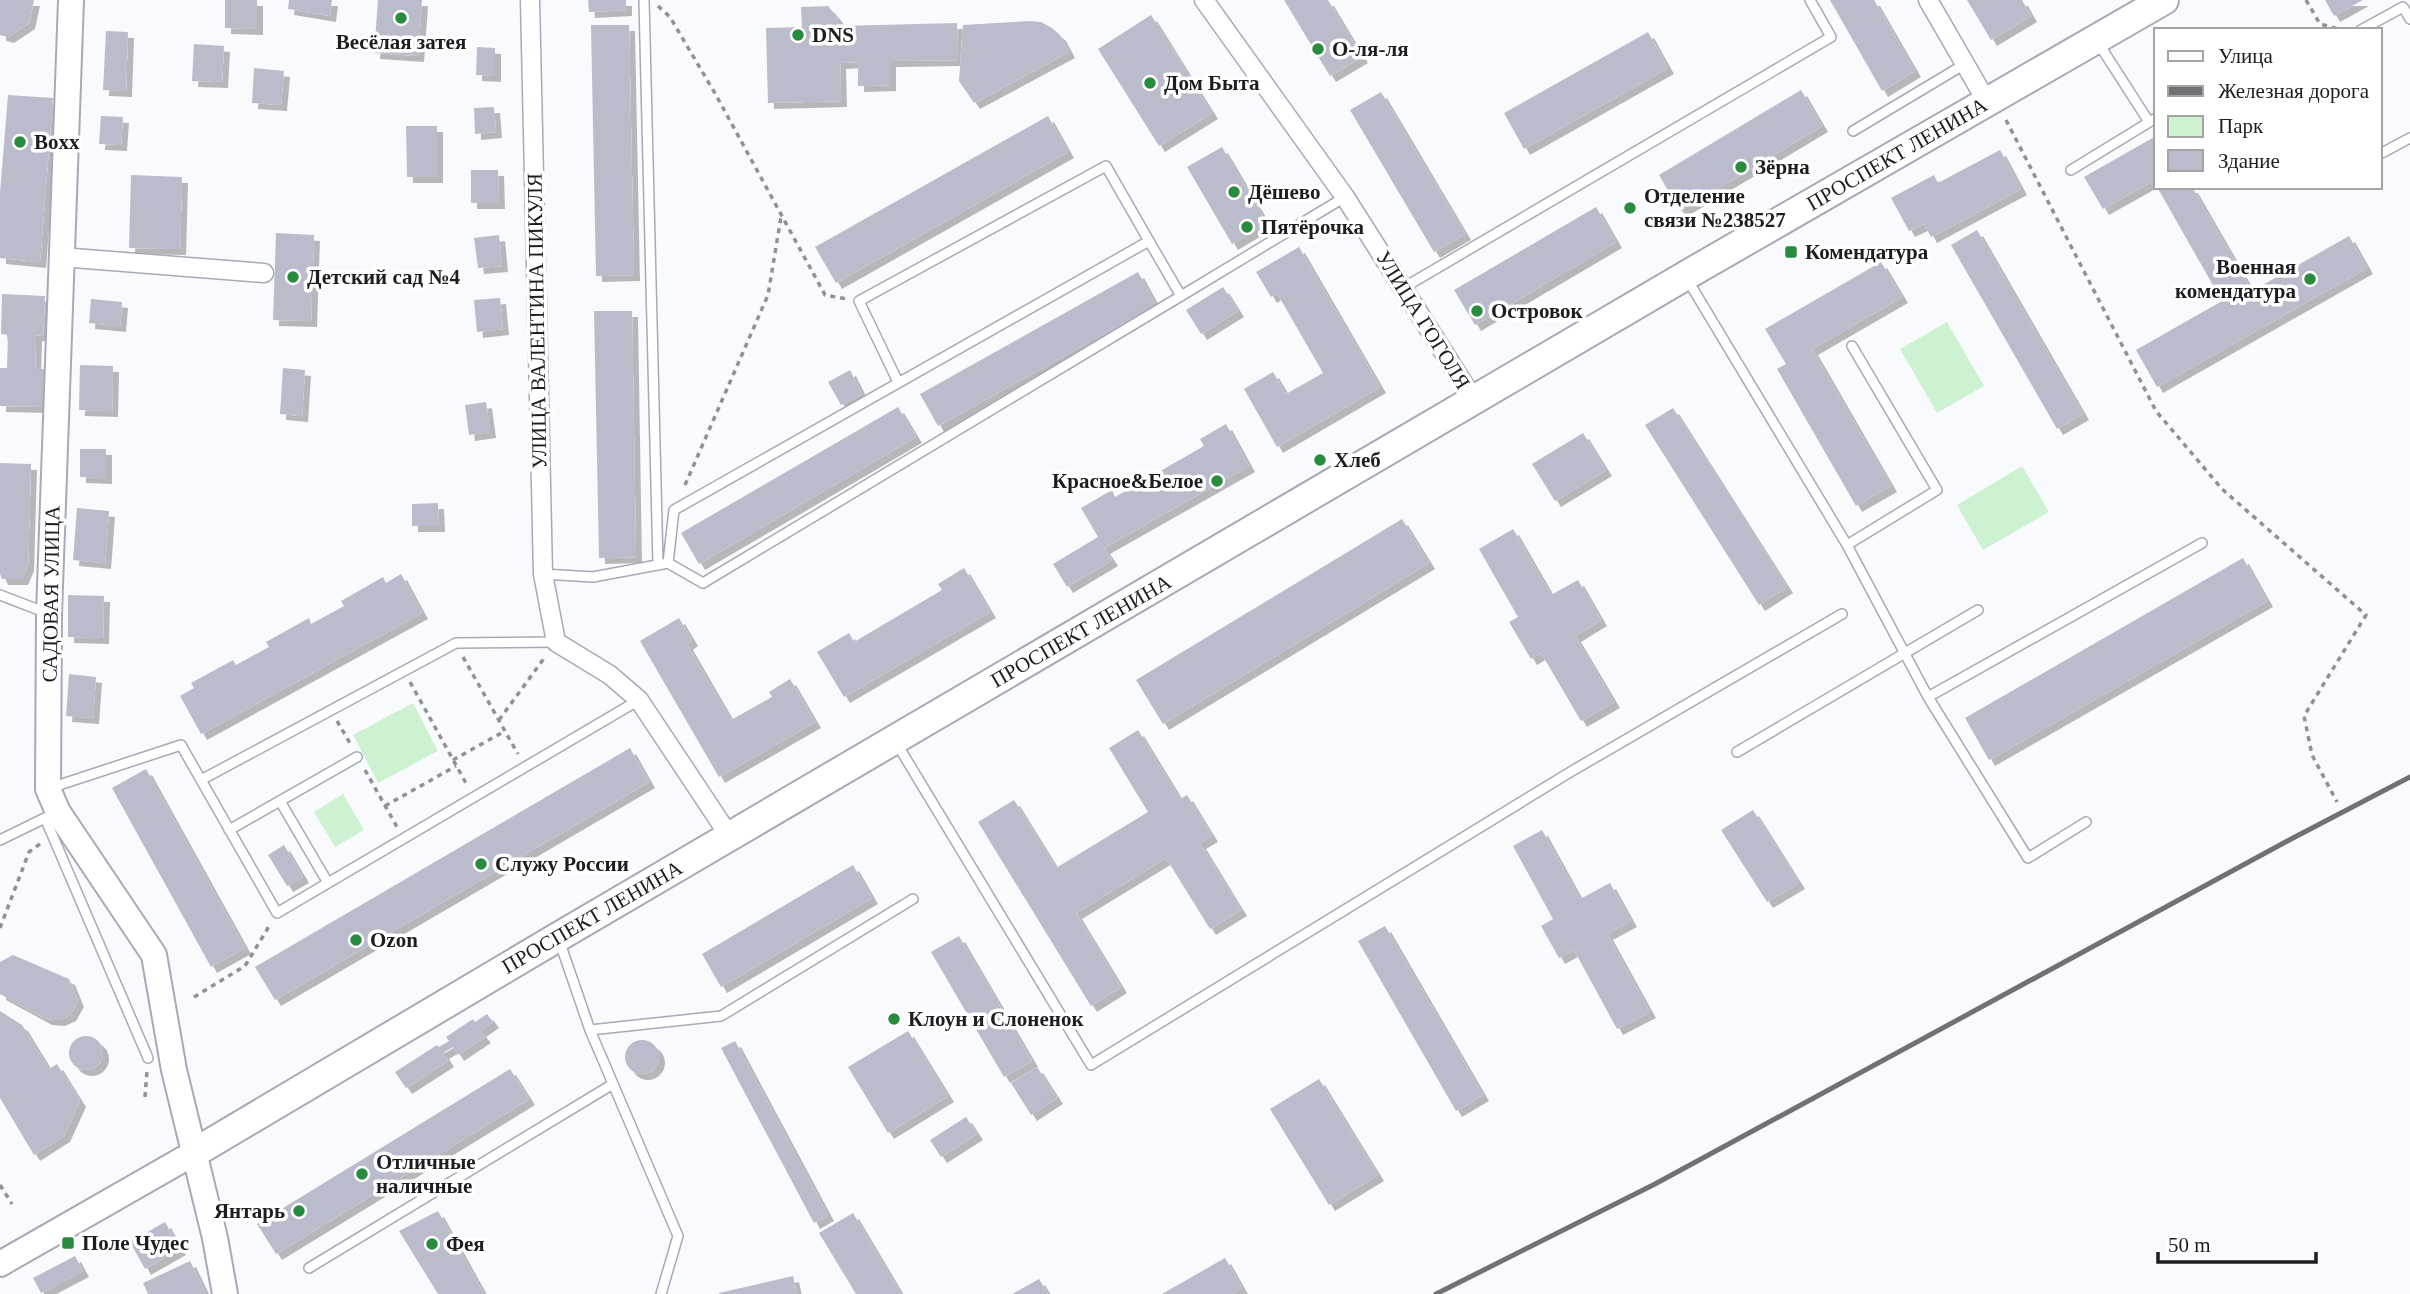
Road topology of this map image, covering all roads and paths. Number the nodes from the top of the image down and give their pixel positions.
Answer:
1 (71, 0) edge
2 (530, 0) edge
3 (644, 0) edge
4 (652, 0) edge
5 (1203, 0) edge
6 (1810, 0) edge
7 (1928, 0) edge
8 (2164, 0) edge
9 (2306, 0) edge
10 (2410, 19) edge
11 (2335, 28) edge
12 (2365, 28) edge
13 (2096, 40) junction
14 (1965, 64) junction
15 (1996, 110) junction
16 (2153, 120) edge
17 (1853, 131) dead end
18 (2410, 138) edge
19 (2382, 154) edge
20 (2071, 170) dead end
21 (1345, 197) junction
22 (782, 215) junction
23 (1149, 241) junction
24 (61, 257) junction
25 (264, 273) dead end
26 (1685, 276) junction
27 (1403, 288) junction
28 (1181, 296) junction
29 (859, 301) junction
30 (1852, 346) dead end
31 (898, 382) junction
32 (1474, 400) junction
33 (674, 510) junction
34 (2202, 543) dead end
35 (1847, 545) junction
36 (668, 563) junction
37 (657, 565) junction
38 (543, 574) junction
39 (0, 595) edge
40 (1978, 610) dead end
41 (49, 614) junction
42 (1842, 614) dead end
43 (556, 642) junction
44 (456, 643) junction
45 (1905, 655) junction
46 (404, 671) junction
47 (1928, 697) junction
48 (639, 700) junction
49 (331, 710) junction
50 (499, 720) junction
51 (505, 731) junction
52 (895, 741) junction
53 (1737, 752) dead end
54 (357, 757) junction
55 (453, 760) junction
56 (456, 766) junction
57 (525, 767) junction
58 (201, 780) junction
59 (48, 789) junction
60 (474, 797) junction
61 (280, 801) junction
62 (2337, 802) dead end
63 (385, 806) junction
64 (51, 815) junction
65 (2086, 822) dead end
66 (229, 830) junction
67 (730, 837) junction
68 (403, 839) junction
69 (0, 840) edge
70 (43, 842) dead end
71 (328, 883) junction
72 (913, 900) dead end
73 (277, 913) junction
74 (0, 928) edge
75 (558, 937) junction
76 (194, 997) dead end
77 (590, 1030) junction
78 (148, 1058) dead end
79 (613, 1084) junction
80 (194, 1153) junction
81 (0, 1185) edge
82 (12, 1205) dead end
83 (0, 1264) edge
84 (309, 1268) dead end
85 (225, 1294) edge
86 (661, 1294) edge

1 - 24 street, САДОВАЯ УЛИЦА
2 - 38 street, УЛИЦА ВАЛЕНТИНА ПИКУЛЯ
3 - 37 lane
4 - 22 path
5 - 21 street, УЛИЦА ГОГОЛЯ
6 - 27 lane
7 - 14 street
8 - 13 main road, ПРОСПЕКТ ЛЕНИНА
9 - 11 path
10 - 12 lane
13 - 15 main road, ПРОСПЕКТ ЛЕНИНА
13 - 16 lane
14 - 15 street
14 - 17 lane
15 - 26 main road, ПРОСПЕКТ ЛЕНИНА
15 - 62 path
16 - 20 lane
18 - 19 lane
21 - 27 street, УЛИЦА ГОГОЛЯ
21 - 28 lane
22 - 29 path
22 - 33 path
23 - 28 lane
23 - 29 lane
23 - 31 lane
24 - 25 street
24 - 41 street, САДОВАЯ УЛИЦА
26 - 32 main road, ПРОСПЕКТ ЛЕНИНА
26 - 35 lane
27 - 32 street, УЛИЦА ГОГОЛЯ
28 - 36 lane
29 - 31 lane
30 - 35 lane
31 - 33 lane
32 - 52 main road, ПРОСПЕКТ ЛЕНИНА
33 - 36 lane
34 - 47 lane
35 - 45 lane
36 - 37 lane
37 - 38 lane
38 - 43 street, УЛИЦА ВАЛЕНТИНА ПИКУЛЯ
39 - 41 lane
40 - 45 lane
41 - 59 street, САДОВАЯ УЛИЦА
42 - 52 lane
43 - 44 lane
43 - 48 street
43 - 50 path
44 - 46 lane
44 - 50 path
45 - 47 lane
45 - 53 lane
46 - 49 lane
46 - 55 path
47 - 65 lane
48 - 57 lane
48 - 67 street
49 - 54 path
49 - 58 lane
50 - 51 path
51 - 55 path
51 - 57 path
52 - 67 main road, ПРОСПЕКТ ЛЕНИНА
54 - 61 lane
54 - 63 path
55 - 56 path
56 - 60 path
56 - 63 path
57 - 60 lane
58 - 59 lane
58 - 66 lane
59 - 64 street, САДОВАЯ УЛИЦА
60 - 68 lane
61 - 66 lane
61 - 71 lane
63 - 68 path
64 - 69 lane
64 - 78 lane
64 - 80 street, САДОВАЯ УЛИЦА
66 - 73 lane
67 - 75 main road, ПРОСПЕКТ ЛЕНИНА
68 - 71 lane
70 - 74 path
71 - 73 lane
72 - 77 lane
73 - 76 path
75 - 77 lane
75 - 80 main road, ПРОСПЕКТ ЛЕНИНА
77 - 79 lane
79 - 84 lane
79 - 86 lane
80 - 83 street, ПРОСПЕКТ ЛЕНИНА
80 - 85 street, САДОВАЯ УЛИЦА
81 - 82 path

